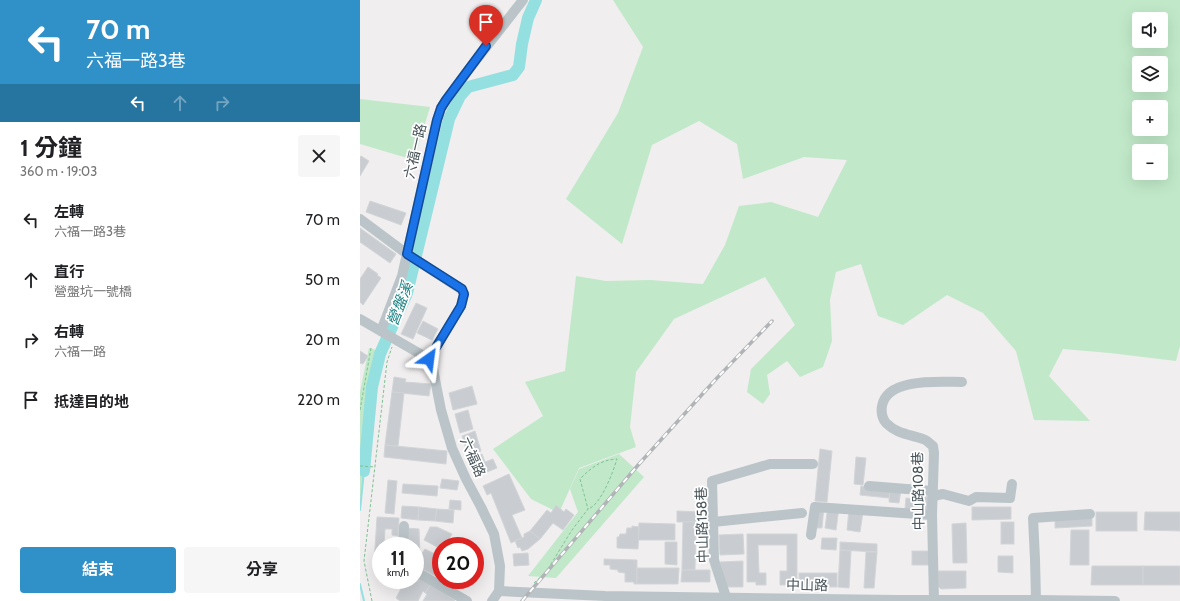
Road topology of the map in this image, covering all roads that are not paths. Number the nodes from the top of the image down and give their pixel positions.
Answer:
1 (523, 0) edge
2 (360, 219) edge
3 (409, 255) junction
4 (360, 319) edge
5 (381, 331) junction
6 (429, 359) junction
7 (962, 382) dead end
8 (813, 464) dead end
9 (1012, 484) dead end
10 (869, 486) dead end
11 (933, 493) junction
12 (802, 514) dead end
13 (1090, 514) dead end
14 (932, 516) junction
15 (712, 522) junction
16 (404, 526) dead end
17 (811, 535) dead end
18 (404, 537) edge
19 (424, 576) edge
20 (500, 591) junction
21 (726, 597) junction
22 (605, 598) edge
23 (934, 600) junction
24 (1036, 600) junction
25 (467, 601) edge
26 (492, 601) edge
27 (897, 601) edge
28 (964, 601) edge
29 (1054, 601) edge
30 (1115, 601) edge

1 - 3 street, 六福一路
2 - 3 street
3 - 5 street, 六福一路
3 - 6 street
4 - 5 street
5 - 6 street
6 - 20 street, 六福路
7 - 11 street, 中山路108巷
8 - 15 street, 中山路158巷
9 - 11 street
10 - 11 street
11 - 14 street, 中山路108巷
12 - 15 street
13 - 24 street
14 - 17 street
14 - 23 street, 中山路108巷
15 - 21 street, 中山路158巷
16 - 18 street
19 - 25 street
20 - 22 street, 中山路
20 - 26 street
21 - 22 street, 中山路
21 - 27 street, 中山路
23 - 27 street, 中山路
23 - 28 street, 中山路
24 - 28 street, 中山路
24 - 29 street, 中山路
29 - 30 street, 中山路

